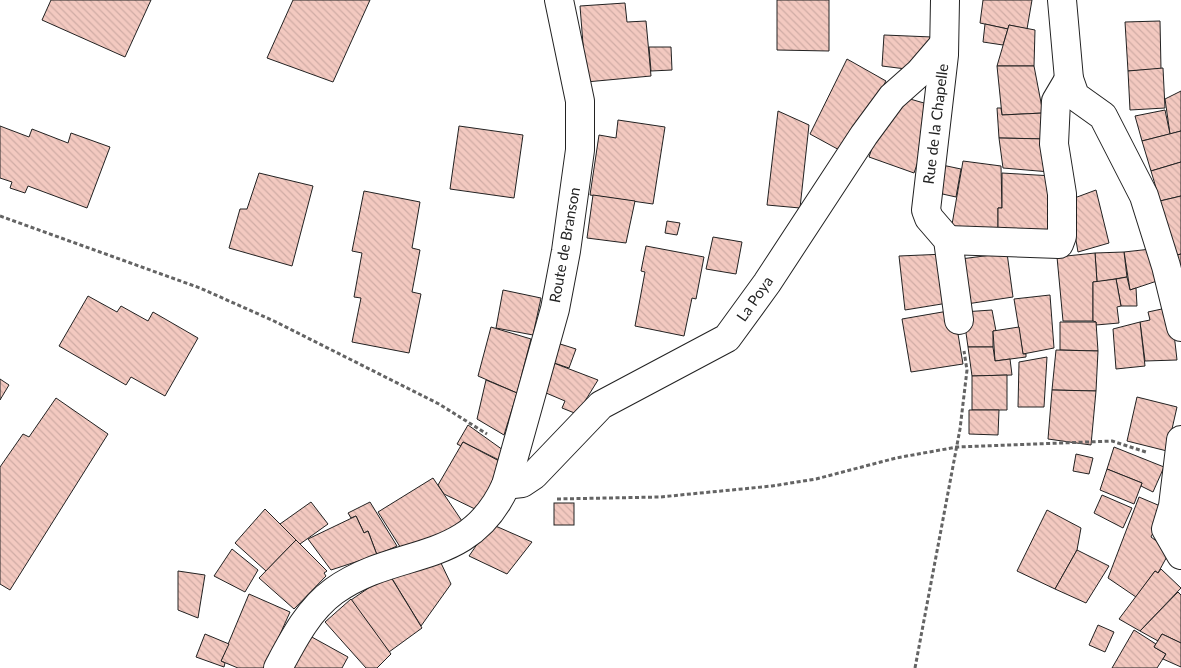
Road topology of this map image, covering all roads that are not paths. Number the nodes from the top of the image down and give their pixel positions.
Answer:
1 (559, 0) edge
2 (945, 0) edge
3 (1062, 0) edge
4 (944, 45) junction
5 (1069, 79) junction
6 (948, 240) junction
7 (960, 320) road end
8 (1181, 327) edge
9 (1179, 452) edge
10 (506, 485) junction
11 (1181, 555) edge
12 (278, 668) edge

1 - 10 street, Route de Branson
2 - 4 street, Rue de la Chapelle
3 - 5 street
4 - 6 street, Rue de la Chapelle
4 - 10 street, La Poya
5 - 6 street
5 - 8 street
6 - 7 street
9 - 11 street
10 - 12 street, Route de Branson

